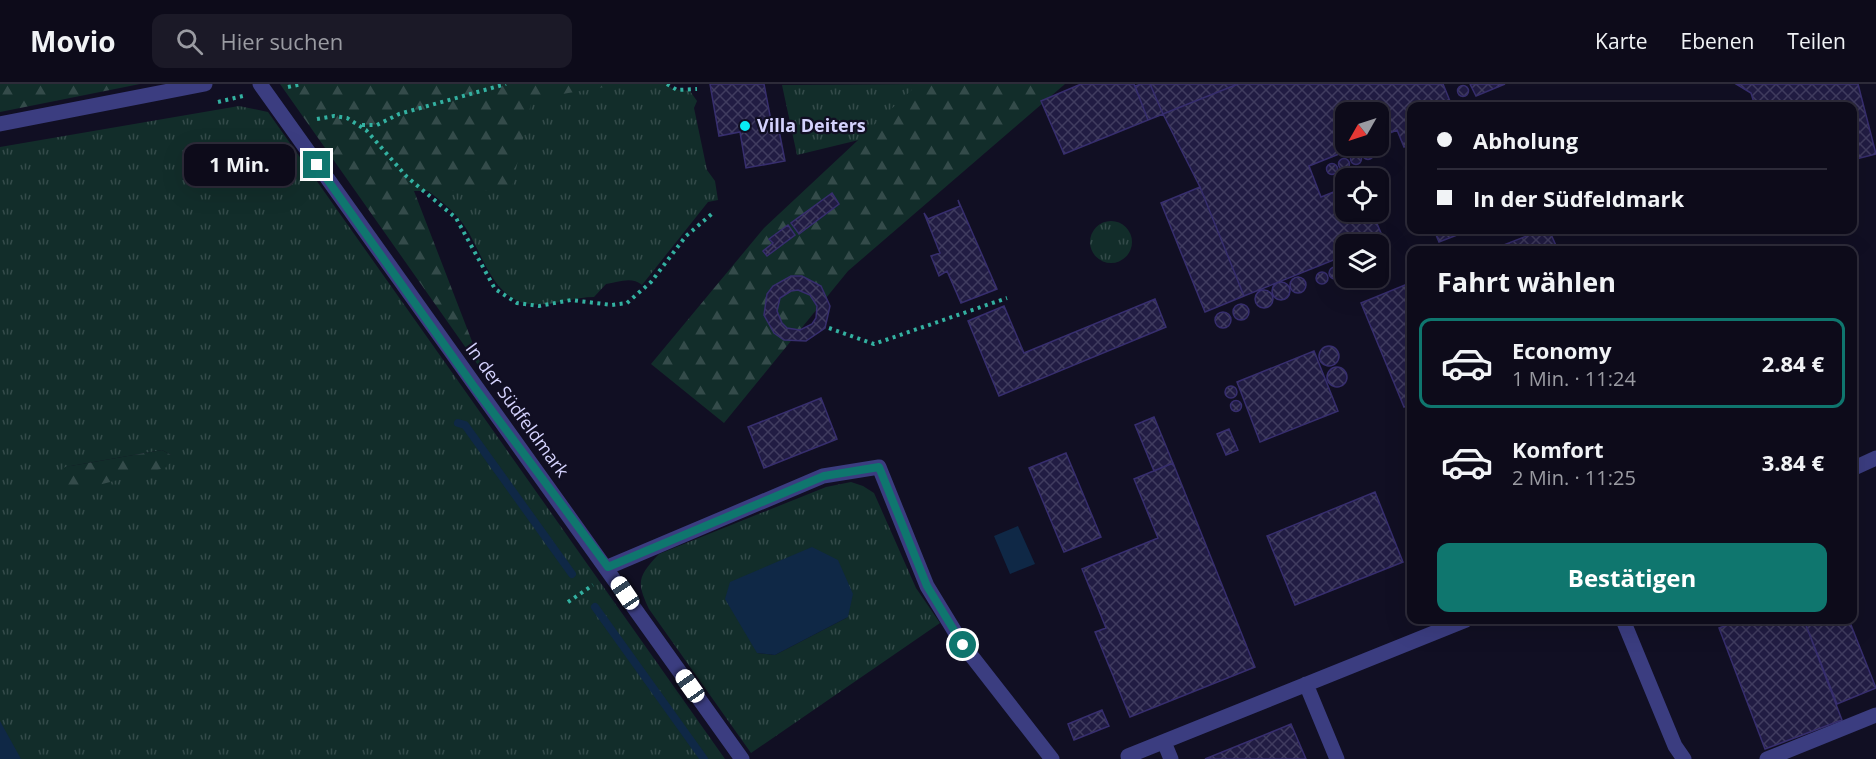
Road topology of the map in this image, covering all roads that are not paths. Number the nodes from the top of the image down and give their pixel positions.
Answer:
1 (205, 84) edge
2 (260, 84) edge
3 (0, 124) edge
4 (1876, 458) edge
5 (1857, 467) edge
6 (610, 570) junction
7 (1456, 624) edge
8 (1625, 624) edge
9 (1306, 684) junction
10 (1876, 715) edge
11 (1164, 742) junction
12 (1128, 756) dead end
13 (742, 759) edge
14 (1052, 759) edge
15 (1171, 759) edge
16 (1336, 759) edge
17 (1684, 759) edge
18 (1767, 759) edge

1 - 3 street
2 - 6 street, In der Südfeldmark
4 - 5 street
6 - 13 street, In der Südfeldmark
6 - 14 street
7 - 9 street
8 - 17 street
9 - 11 street
9 - 16 street
10 - 18 street
11 - 12 street
11 - 15 street

